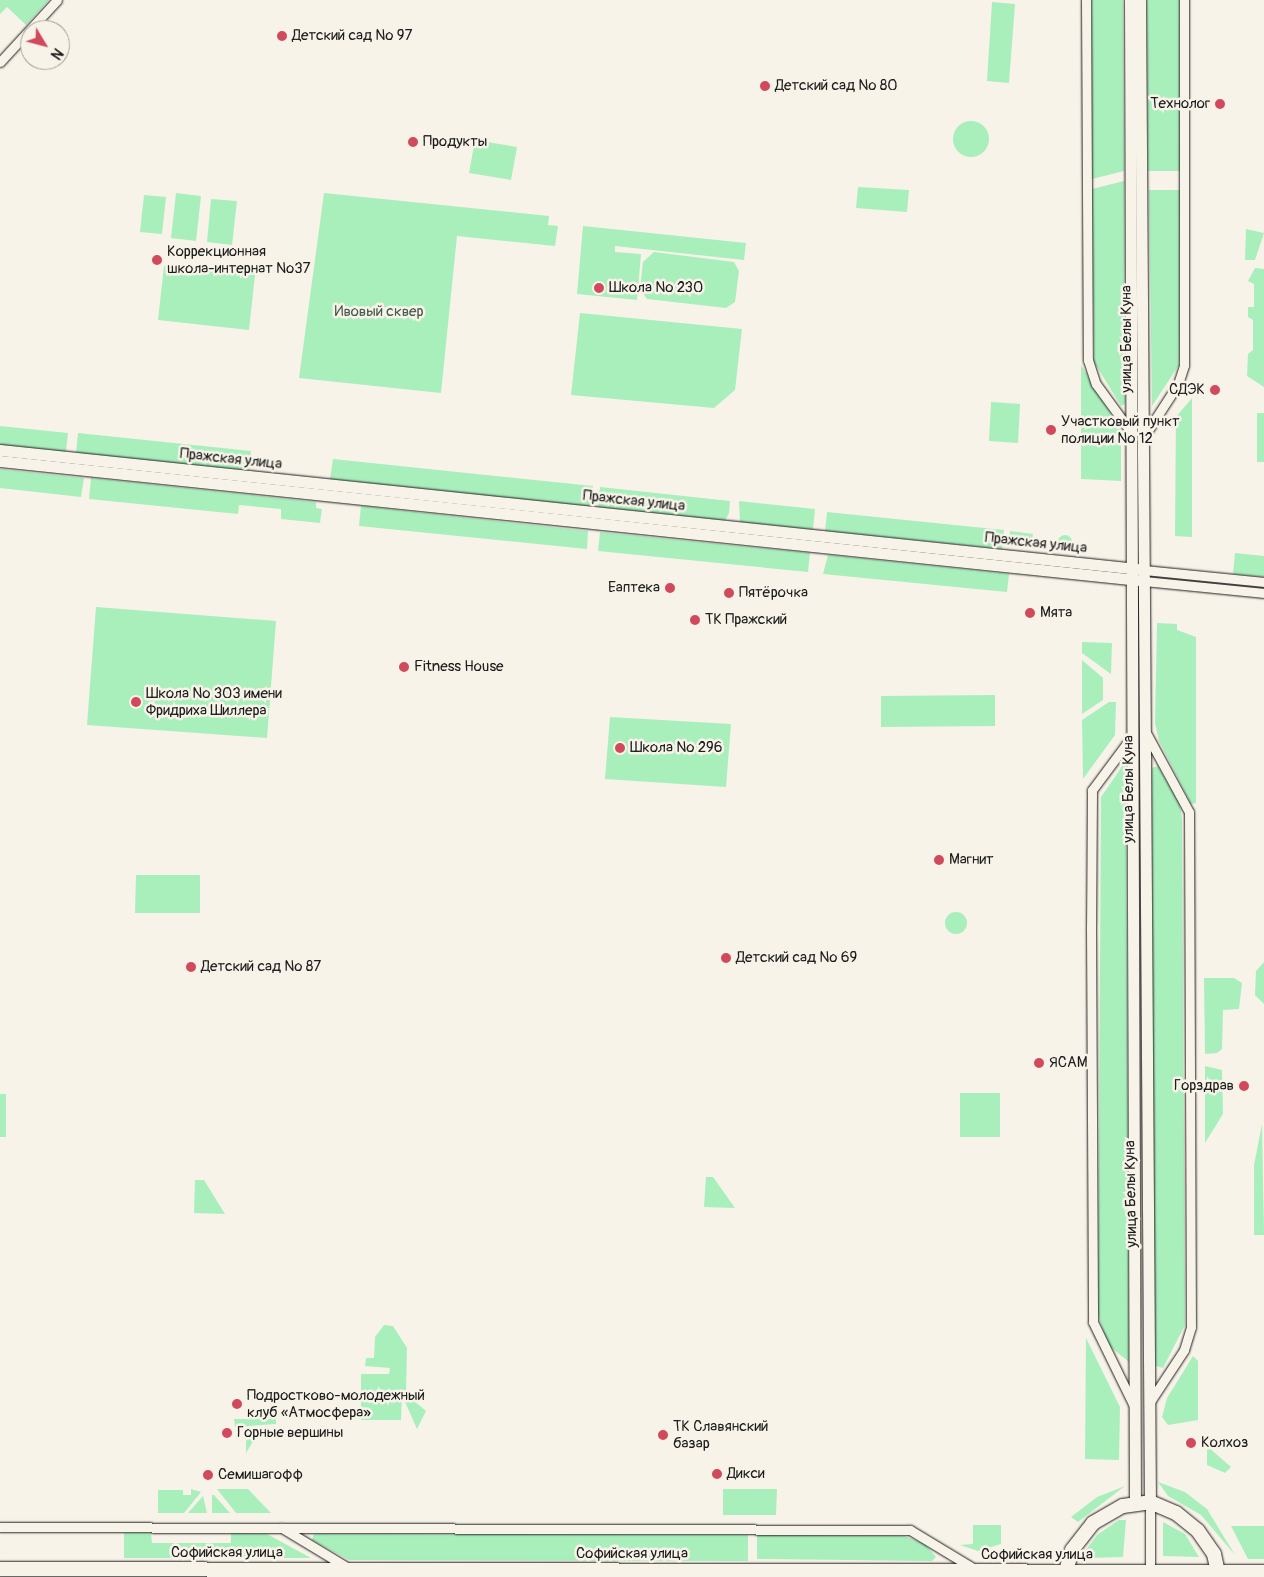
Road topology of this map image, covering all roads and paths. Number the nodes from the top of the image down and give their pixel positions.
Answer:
1 (57, 0) edge
2 (1086, 0) edge
3 (1130, 0) edge
4 (1140, 0) edge
5 (1184, 0) edge
6 (0, 62) edge
7 (1131, 432) junction
8 (1143, 438) junction
9 (0, 450) edge
10 (0, 461) edge
11 (1131, 574) junction
12 (1144, 575) junction
13 (1264, 582) edge
14 (1264, 593) edge
15 (1144, 730) junction
16 (1133, 734) junction
17 (1148, 1405) junction
18 (1135, 1408) junction
19 (1135, 1502) junction
20 (1150, 1502) junction
21 (0, 1527) edge
22 (281, 1528) junction
23 (0, 1569) edge
24 (350, 1569) junction
25 (978, 1571) junction
26 (1264, 1572) edge
27 (451, 1573) edge
28 (1150, 1574) edge
29 (1064, 1575) edge
30 (1219, 1575) edge

1 - 6 street
2 - 7 street
3 - 7 street, улица Белы Куна
4 - 8 street, улица Белы Куна
5 - 8 street
7 - 11 street, улица Белы Куна
8 - 12 street, улица Белы Куна
9 - 11 street, Пражская улица
10 - 11 street, Пражская улица
11 - 12 street, Пражская улица
11 - 16 street, улица Белы Куна
12 - 13 street, Пражская улица
12 - 14 street, Пражская улица
12 - 15 street, улица Белы Куна
15 - 17 street, улица Белы Куна
15 - 17 street
16 - 18 street, улица Белы Куна
16 - 18 street
17 - 20 street, улица Белы Куна
18 - 19 street, улица Белы Куна
19 - 20 main road
19 - 29 main road
20 - 28 street, улица Белы Куна
20 - 30 main road
21 - 22 street
22 - 24 street
22 - 25 street
23 - 24 main road, Софийская улица
24 - 27 main road, Софийская улица
25 - 27 main road, Софийская улица
25 - 29 main road, Софийская улица
26 - 30 main road, Софийская улица
28 - 29 main road, Софийская улица
28 - 30 main road, Софийская улица

